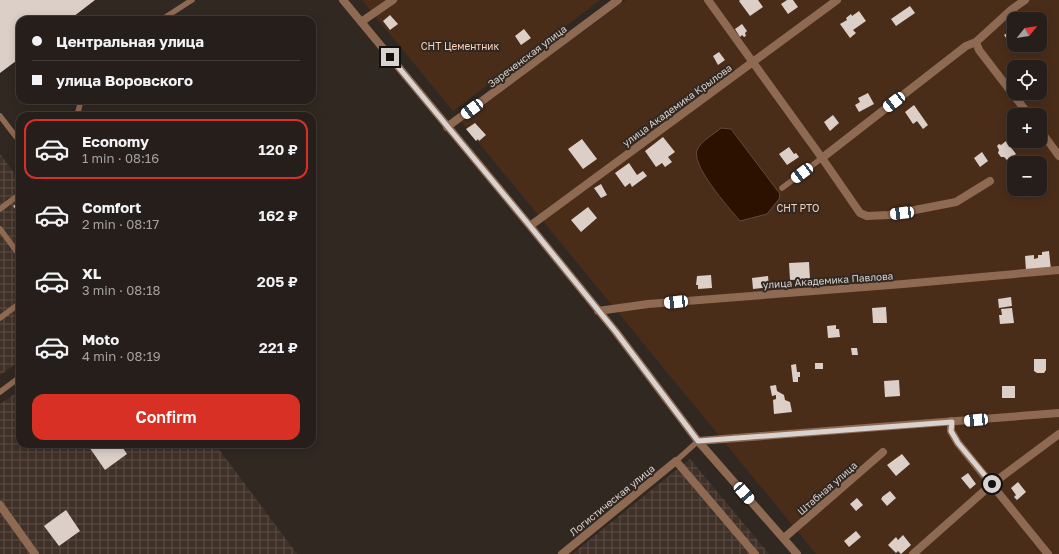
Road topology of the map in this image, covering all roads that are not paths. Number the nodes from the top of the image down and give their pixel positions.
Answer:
1 (192, 0) edge
2 (343, 0) edge
3 (393, 0) edge
4 (618, 0) edge
5 (708, 0) edge
6 (837, 0) edge
7 (1025, 0) edge
8 (167, 16) edge
9 (361, 22) junction
10 (976, 42) junction
11 (753, 62) junction
12 (1024, 108) edge
13 (0, 116) edge
14 (447, 127) junction
15 (16, 137) edge
16 (1047, 140) edge
17 (1059, 156) edge
18 (822, 158) junction
19 (990, 181) dead end
20 (782, 188) dead end
21 (16, 197) edge
22 (0, 209) edge
23 (530, 226) junction
24 (0, 229) edge
25 (16, 251) edge
26 (1059, 270) edge
27 (16, 306) edge
28 (598, 311) junction
29 (0, 318) edge
30 (16, 380) edge
31 (0, 392) edge
32 (1059, 413) edge
33 (952, 422) junction
34 (1059, 434) edge
35 (698, 441) junction
36 (883, 452) dead end
37 (676, 461) junction
38 (992, 484) junction
39 (0, 505) edge
40 (784, 538) junction
41 (35, 554) edge
42 (562, 554) edge
43 (755, 554) edge
44 (797, 554) edge
45 (913, 554) edge
46 (1048, 554) edge

1 - 8 lane
2 - 9 street
3 - 9 street
4 - 14 street, Зареченская улица
5 - 11 street
6 - 11 street, улица Академика Крылова
7 - 10 street
9 - 14 street
10 - 12 street
10 - 18 street
11 - 18 street
11 - 23 street, улица Академика Крылова
13 - 15 lane
14 - 23 street
16 - 17 street
18 - 19 street
18 - 20 lane
21 - 22 lane
23 - 28 street
24 - 25 lane
26 - 28 street, улица Академика Павлова
27 - 29 lane
28 - 35 street
30 - 31 lane
32 - 33 street
33 - 35 street
33 - 38 street
34 - 38 street
35 - 37 lane
35 - 40 street
36 - 40 street, Штабная улица
37 - 42 street, Логистическая улица
37 - 43 street
38 - 45 street
38 - 46 street
39 - 41 street
40 - 44 street

